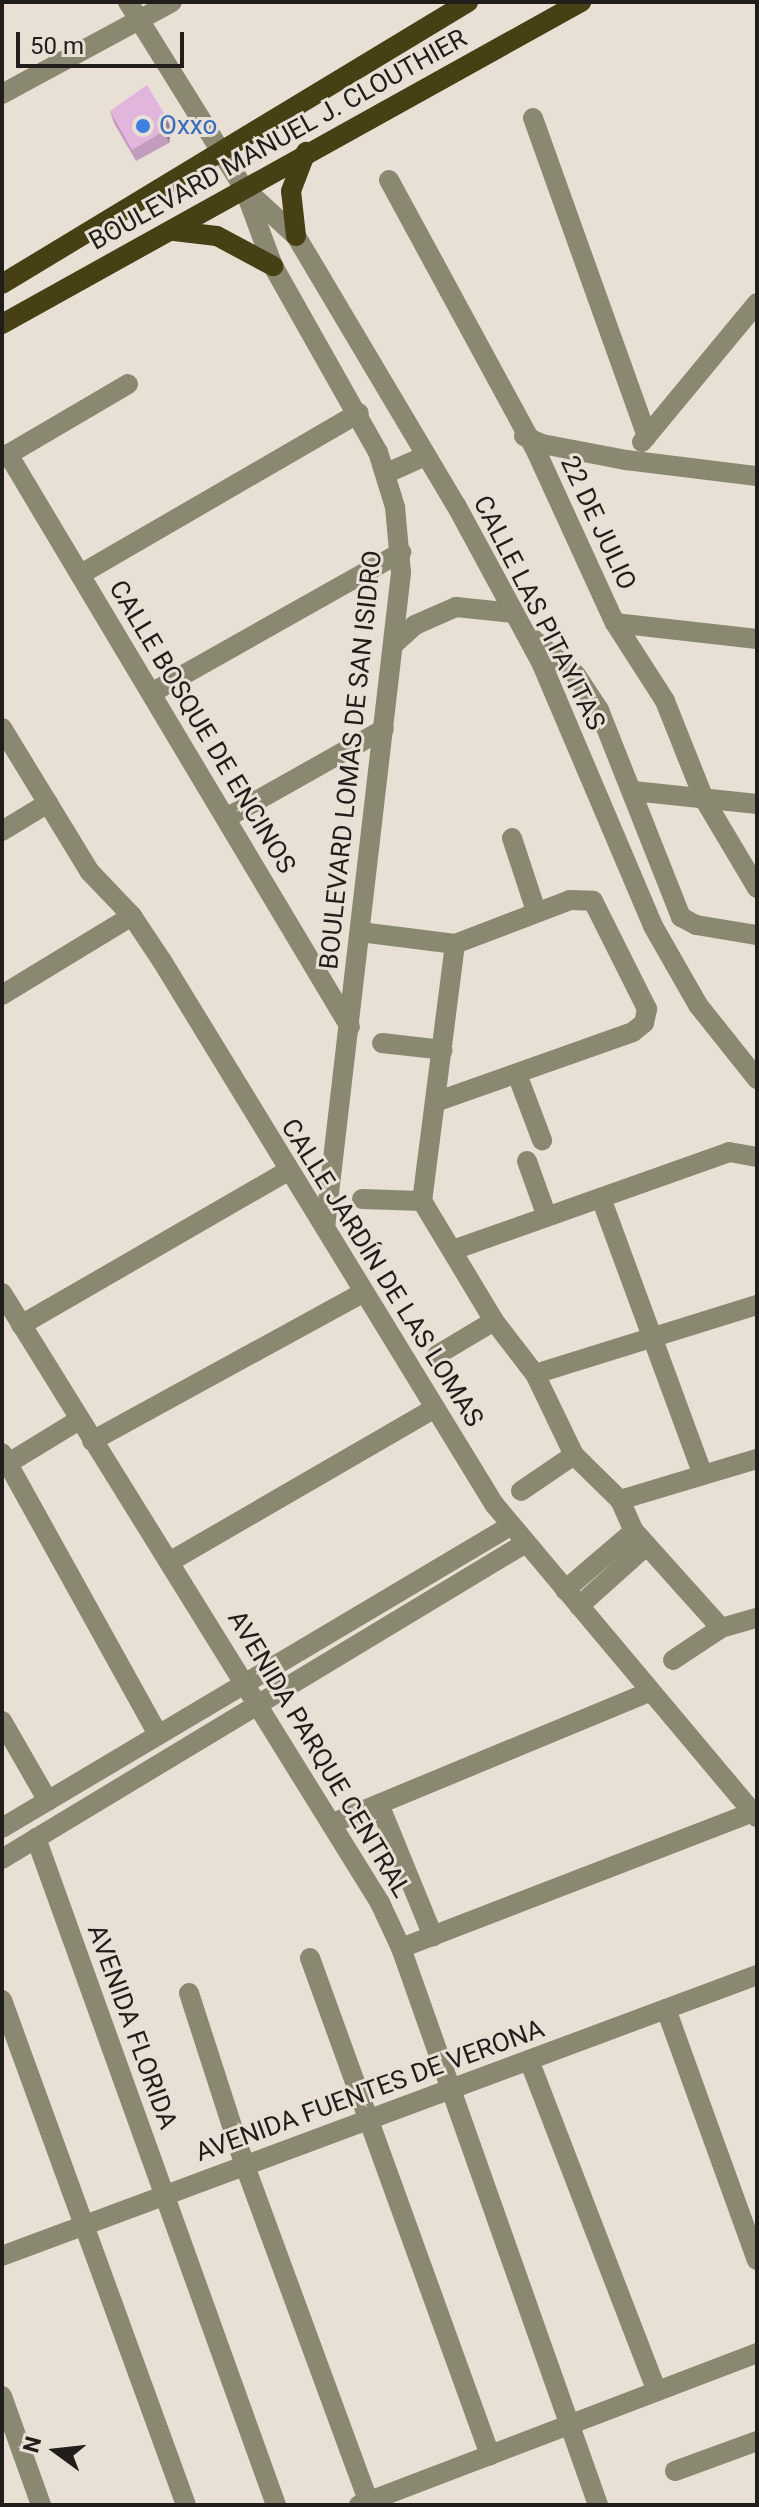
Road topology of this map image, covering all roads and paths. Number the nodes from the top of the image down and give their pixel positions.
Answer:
1 (128, 2) edge
2 (172, 2) edge
3 (468, 2) edge
4 (581, 2) edge
5 (140, 23) junction
6 (2, 94) edge
7 (533, 118) dead end
8 (306, 152) junction
9 (224, 154) junction
10 (389, 180) dead end
11 (244, 188) junction
12 (170, 231) junction
13 (296, 236) junction
14 (273, 266) junction
15 (2, 284) edge
16 (757, 303) edge
17 (2, 324) edge
18 (128, 384) dead end
19 (359, 413) junction
20 (524, 436) junction
21 (647, 436) junction
22 (5, 456) edge
23 (425, 456) junction
24 (626, 460) junction
25 (387, 473) junction
26 (757, 476) edge
27 (401, 552) junction
28 (81, 574) junction
29 (514, 613) junction
30 (615, 623) junction
31 (526, 633) junction
32 (757, 639) edge
33 (394, 644) junction
34 (153, 692) junction
35 (2, 728) edge
36 (384, 729) junction
37 (633, 791) junction
38 (704, 799) junction
39 (48, 803) junction
40 (757, 804) edge
41 (226, 818) junction
42 (2, 831) edge
43 (512, 838) dead end
44 (757, 888) edge
45 (536, 911) junction
46 (132, 916) junction
47 (360, 932) junction
48 (757, 935) edge
49 (455, 944) junction
50 (2, 995) edge
51 (350, 1027) junction
52 (382, 1043) dead end
53 (443, 1050) junction
54 (517, 1074) junction
55 (757, 1079) edge
56 (438, 1101) junction
57 (542, 1140) dead end
58 (757, 1157) edge
59 (527, 1161) dead end
60 (288, 1171) junction
61 (601, 1198) junction
62 (362, 1199) dead end
63 (422, 1201) junction
64 (547, 1217) junction
65 (325, 1228) junction
66 (453, 1250) junction
67 (364, 1292) junction
68 (2, 1293) edge
69 (757, 1305) edge
70 (494, 1321) junction
71 (21, 1325) junction
72 (649, 1338) junction
73 (437, 1355) dead end
74 (535, 1374) junction
75 (435, 1408) junction
76 (79, 1420) junction
77 (92, 1441) junction
78 (574, 1455) junction
79 (757, 1459) edge
80 (4, 1461) edge
81 (703, 1475) junction
82 (521, 1491) dead end
83 (620, 1500) junction
84 (510, 1526) junction
85 (640, 1538) junction
86 (524, 1544) junction
87 (171, 1561) junction
88 (565, 1590) junction
89 (579, 1606) junction
90 (757, 1618) edge
91 (721, 1628) junction
92 (673, 1660) dead end
93 (247, 1682) junction
94 (649, 1692) junction
95 (261, 1703) junction
96 (2, 1721) edge
97 (158, 1735) junction
98 (48, 1801) junction
99 (379, 1804) junction
100 (755, 1814) edge
101 (333, 1823) junction
102 (2, 1828) edge
103 (36, 1838) junction
104 (2, 1859) edge
105 (433, 1936) junction
106 (401, 1948) junction
107 (310, 1958) dead end
108 (755, 1981) edge
109 (189, 1993) dead end
110 (2, 2000) edge
111 (666, 2009) junction
112 (529, 2060) junction
113 (451, 2089) junction
114 (370, 2119) junction
115 (245, 2166) junction
116 (164, 2195) junction
117 (82, 2226) junction
118 (2, 2256) edge
119 (757, 2260) edge
120 (757, 2353) edge
121 (657, 2391) junction
122 (2, 2396) edge
123 (570, 2424) junction
124 (757, 2441) edge
125 (490, 2455) junction
126 (675, 2471) dead end
127 (363, 2503) edge
128 (41, 2505) edge
129 (186, 2505) edge
130 (276, 2505) edge
131 (598, 2505) edge

1 - 5 street
2 - 5 street
3 - 9 main road, BOULEVARD MANUEL J. CLOUTHIER
4 - 8 main road, BOULEVARD MANUEL J. CLOUTHIER
5 - 6 street
5 - 9 street
7 - 21 street
8 - 11 main road, BOULEVARD MANUEL J. CLOUTHIER
8 - 13 main road
9 - 11 street
9 - 15 main road, BOULEVARD MANUEL J. CLOUTHIER
10 - 20 street, 22 DE JULIO
11 - 12 main road, BOULEVARD MANUEL J. CLOUTHIER
11 - 13 street, CALLE LAS PITAYITAS
11 - 14 street, BOULEVARD LOMAS DE SAN ISIDRO
12 - 14 main road
12 - 17 main road, BOULEVARD MANUEL J. CLOUTHIER
13 - 23 street, CALLE LAS PITAYITAS
14 - 19 street, BOULEVARD LOMAS DE SAN ISIDRO
16 - 21 street
18 - 22 street
19 - 25 street, BOULEVARD LOMAS DE SAN ISIDRO
19 - 28 street
20 - 24 street
20 - 30 street, 22 DE JULIO
21 - 24 street
22 - 28 street, CALLE BOSQUE DE ENCINOS
23 - 25 street
23 - 29 street, CALLE LAS PITAYITAS
24 - 26 street
25 - 27 street, BOULEVARD LOMAS DE SAN ISIDRO
27 - 33 street, BOULEVARD LOMAS DE SAN ISIDRO
27 - 34 street
28 - 34 street, CALLE BOSQUE DE ENCINOS
29 - 31 street, CALLE LAS PITAYITAS
29 - 33 street
30 - 32 street
30 - 38 street, 22 DE JULIO
31 - 37 street
31 - 55 street, CALLE LAS PITAYITAS
33 - 36 street, BOULEVARD LOMAS DE SAN ISIDRO
34 - 41 street, CALLE BOSQUE DE ENCINOS
35 - 39 street, CALLE JARDÍN DE LAS LOMAS
36 - 41 street
36 - 47 street, BOULEVARD LOMAS DE SAN ISIDRO
37 - 38 street
37 - 48 street
38 - 40 street
38 - 44 street, 22 DE JULIO
39 - 42 street
39 - 46 street, CALLE JARDÍN DE LAS LOMAS
41 - 51 street, CALLE BOSQUE DE ENCINOS
43 - 45 street
45 - 49 street
45 - 54 street
46 - 50 street
46 - 60 street, CALLE JARDÍN DE LAS LOMAS
47 - 49 street
47 - 51 street, BOULEVARD LOMAS DE SAN ISIDRO
49 - 53 street
51 - 65 street, BOULEVARD LOMAS DE SAN ISIDRO
52 - 53 street
53 - 56 street
54 - 56 street
54 - 57 street
56 - 63 street
58 - 61 street
59 - 64 street
60 - 65 street, CALLE JARDÍN DE LAS LOMAS
60 - 71 street
61 - 64 street
61 - 72 street
62 - 63 street
63 - 66 street
64 - 66 street
65 - 67 street, CALLE JARDÍN DE LAS LOMAS
66 - 70 street
67 - 75 street, CALLE JARDÍN DE LAS LOMAS
67 - 77 street
68 - 71 street, AVENIDA PARQUE CENTRAL
69 - 72 street
70 - 73 street
70 - 74 street
71 - 76 street, AVENIDA PARQUE CENTRAL
72 - 74 street
72 - 81 street
74 - 78 street
75 - 84 street, CALLE JARDÍN DE LAS LOMAS
75 - 87 street
76 - 77 street, AVENIDA PARQUE CENTRAL
76 - 80 street
77 - 87 street, AVENIDA PARQUE CENTRAL
78 - 82 street
78 - 83 street
79 - 81 street
80 - 97 street
81 - 83 street
83 - 85 street
84 - 86 street, CALLE JARDÍN DE LAS LOMAS
84 - 93 street
85 - 88 street
85 - 89 street
85 - 91 street
86 - 88 street, CALLE JARDÍN DE LAS LOMAS
86 - 95 street
87 - 93 street, AVENIDA PARQUE CENTRAL
88 - 89 street, CALLE JARDÍN DE LAS LOMAS
89 - 94 street, CALLE JARDÍN DE LAS LOMAS
90 - 91 street
91 - 92 street
93 - 95 street, AVENIDA PARQUE CENTRAL
93 - 97 street
94 - 99 street
94 - 100 street, CALLE JARDÍN DE LAS LOMAS
95 - 101 street, AVENIDA PARQUE CENTRAL
95 - 103 street
96 - 98 street
97 - 98 street
98 - 102 street
99 - 101 street
99 - 105 street
100 - 105 street
101 - 106 street, AVENIDA PARQUE CENTRAL
103 - 104 street
103 - 116 street, AVENIDA FLORIDA
105 - 106 street
106 - 113 street, AVENIDA PARQUE CENTRAL
107 - 114 street
108 - 111 street, AVENIDA FUENTES DE VERONA
109 - 115 street
110 - 117 street
111 - 112 street, AVENIDA FUENTES DE VERONA
111 - 119 street
112 - 113 street, AVENIDA FUENTES DE VERONA
112 - 121 street
113 - 114 street, AVENIDA FUENTES DE VERONA
113 - 123 street, AVENIDA PARQUE CENTRAL
114 - 115 street, AVENIDA FUENTES DE VERONA
114 - 125 street
115 - 116 street, AVENIDA FUENTES DE VERONA
115 - 127 street
116 - 117 street, AVENIDA FUENTES DE VERONA
116 - 130 street, AVENIDA FLORIDA
117 - 118 street, AVENIDA FUENTES DE VERONA
117 - 129 street
120 - 121 street
121 - 123 street
122 - 128 street
123 - 125 street
123 - 131 street, AVENIDA PARQUE CENTRAL
124 - 126 street
125 - 127 street

